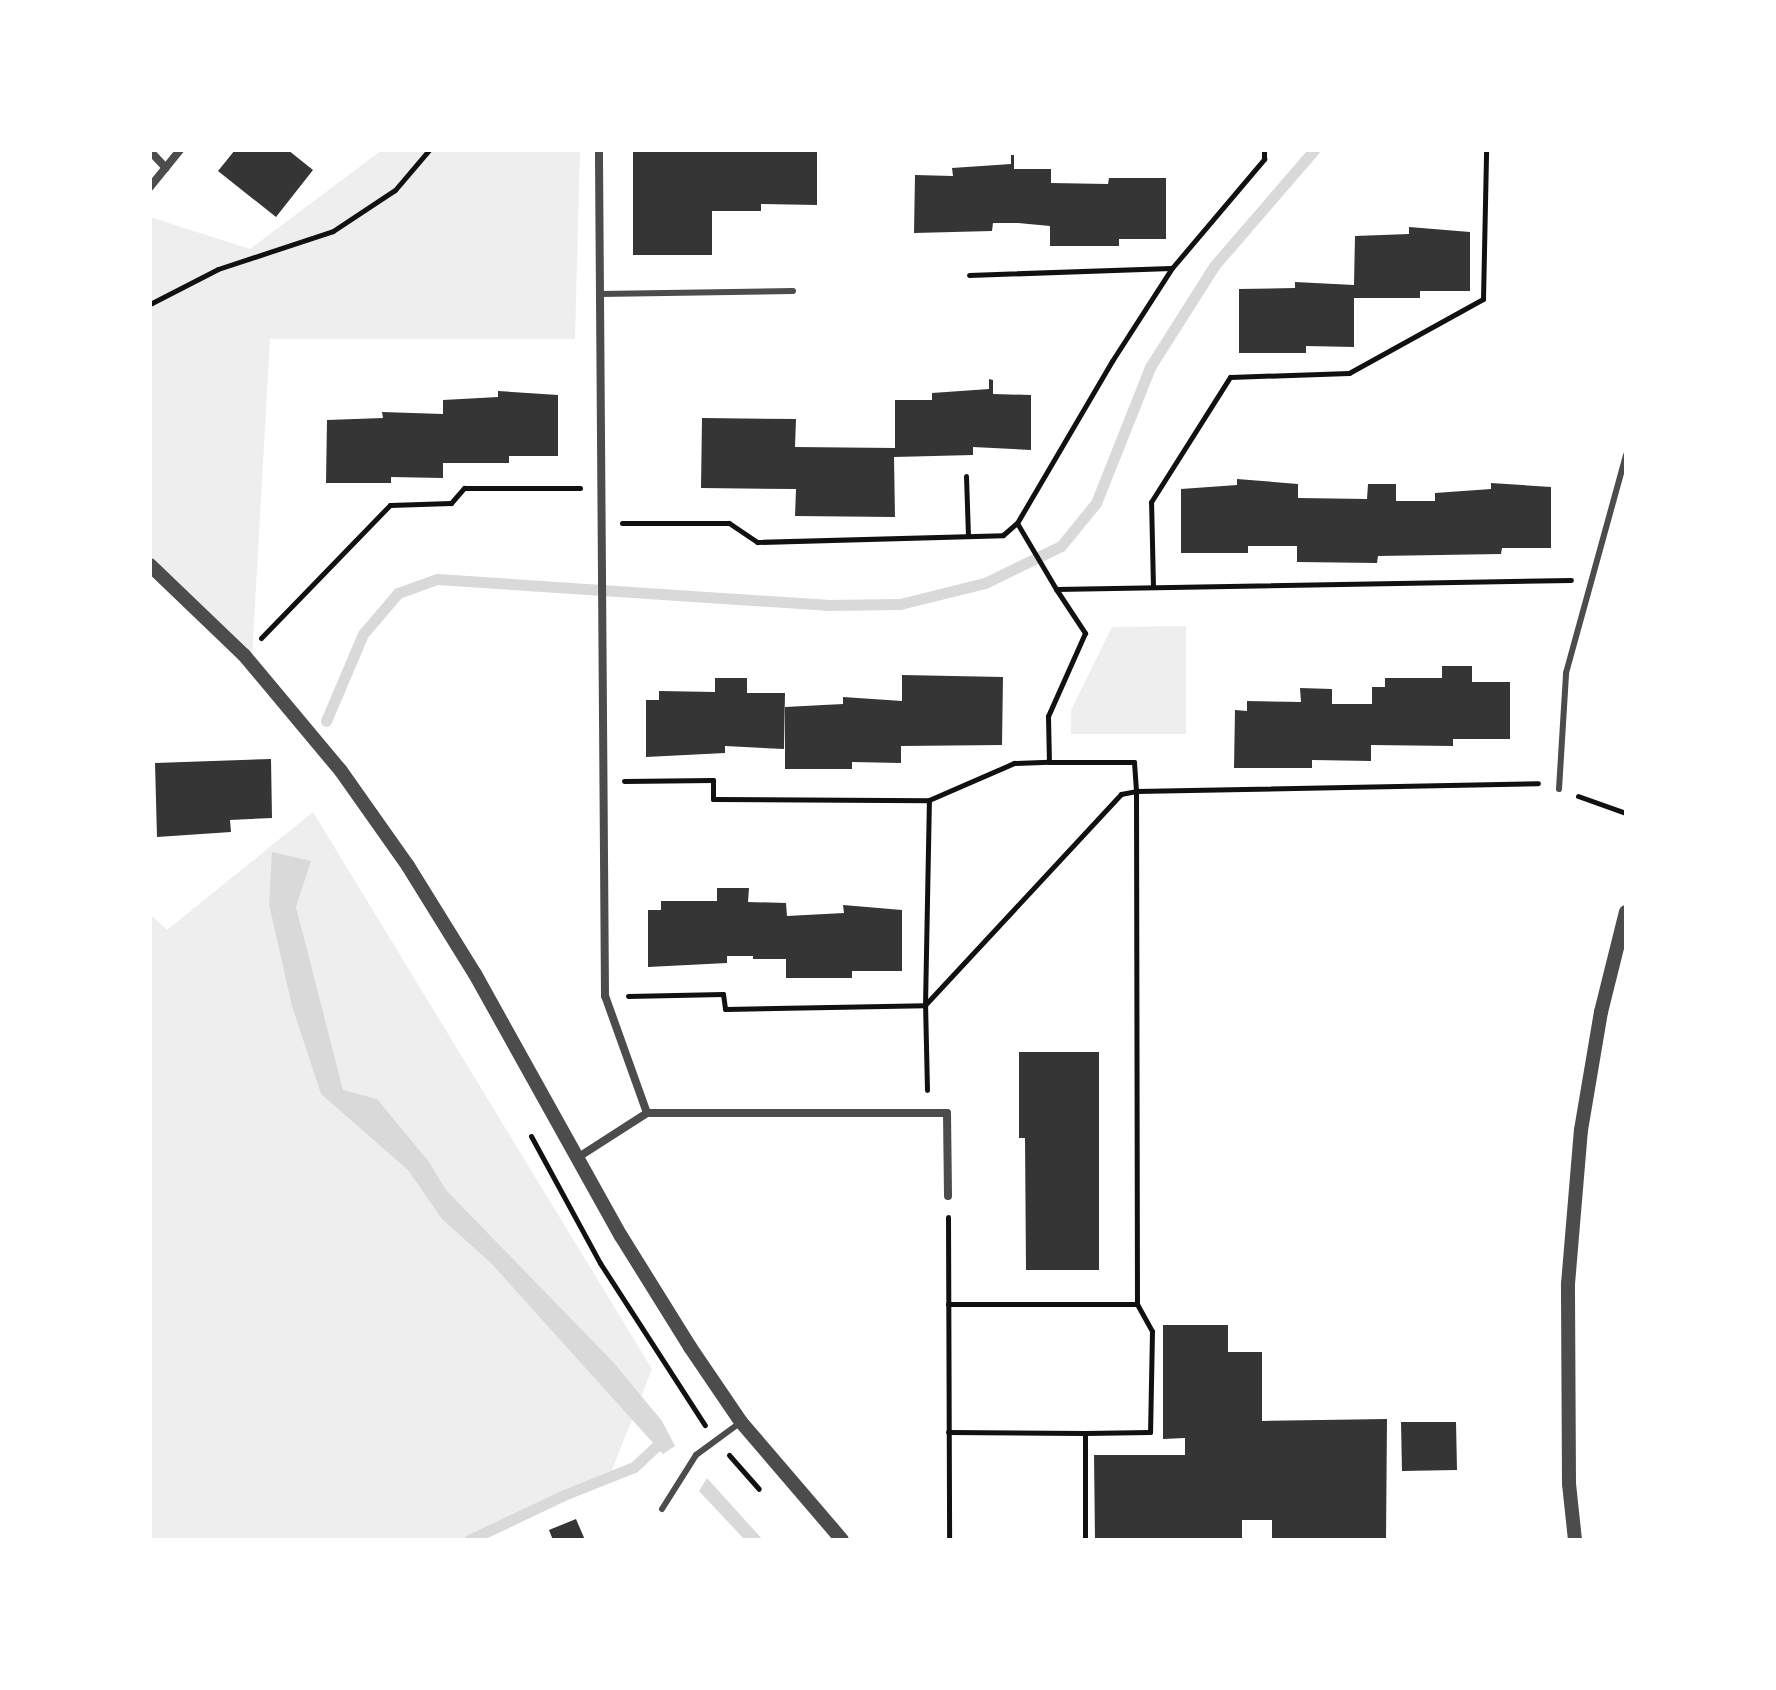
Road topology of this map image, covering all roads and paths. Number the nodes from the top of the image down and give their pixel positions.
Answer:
1 (180, 150) edge
2 (429, 150) edge
3 (599, 150) edge
4 (1264, 150) edge
5 (1486, 150) edge
6 (150, 151) edge
7 (166, 168) junction
8 (150, 187) edge
9 (1172, 268) junction
10 (969, 275) dead end
11 (793, 291) dead end
12 (600, 294) junction
13 (150, 304) edge
14 (1626, 455) edge
15 (966, 476) dead end
16 (601, 488) junction
17 (602, 523) junction
18 (1017, 523) junction
19 (968, 536) junction
20 (150, 565) edge
21 (1592, 580) junction
22 (1153, 587) junction
23 (1056, 589) junction
24 (244, 655) junction
25 (1049, 762) junction
26 (604, 781) junction
27 (1559, 789) junction
28 (1136, 791) junction
29 (929, 800) junction
30 (1626, 813) edge
31 (1626, 912) edge
32 (605, 996) junction
33 (925, 1005) junction
34 (647, 1113) junction
35 (927, 1113) junction
36 (527, 1129) dead end
37 (577, 1158) junction
38 (948, 1196) joint
39 (948, 1304) junction
40 (1137, 1304) junction
41 (741, 1422) junction
42 (948, 1432) junction
43 (1085, 1433) junction
44 (715, 1439) junction
45 (765, 1495) dead end
46 (662, 1509) dead end
47 (842, 1540) edge
48 (949, 1540) edge
49 (1085, 1540) edge
50 (1575, 1540) edge

1 - 7 street
2 - 13 path
3 - 12 street
4 - 9 path
5 - 22 path
6 - 7 street
7 - 8 street
9 - 10 path
9 - 18 path
11 - 12 lane
12 - 16 street
14 - 21 lane
15 - 19 path
16 - 17 street
16 - 24 path
17 - 19 path
17 - 26 street
18 - 19 path
18 - 23 path
20 - 24 street
21 - 22 path
21 - 27 lane
22 - 23 path
23 - 25 path
24 - 37 street
25 - 28 path
25 - 29 path
26 - 29 path
26 - 32 street
27 - 28 path
27 - 30 path
28 - 33 path
28 - 40 path
29 - 33 path
31 - 50 street
32 - 33 path
32 - 34 street
33 - 35 path
34 - 35 street
34 - 37 street
35 - 38 street
36 - 44 path
37 - 41 street
38 - 39 path
39 - 40 path
39 - 42 path
40 - 43 path
41 - 44 lane
41 - 47 street
42 - 43 path
42 - 48 path
43 - 49 path
44 - 45 path
44 - 46 lane

